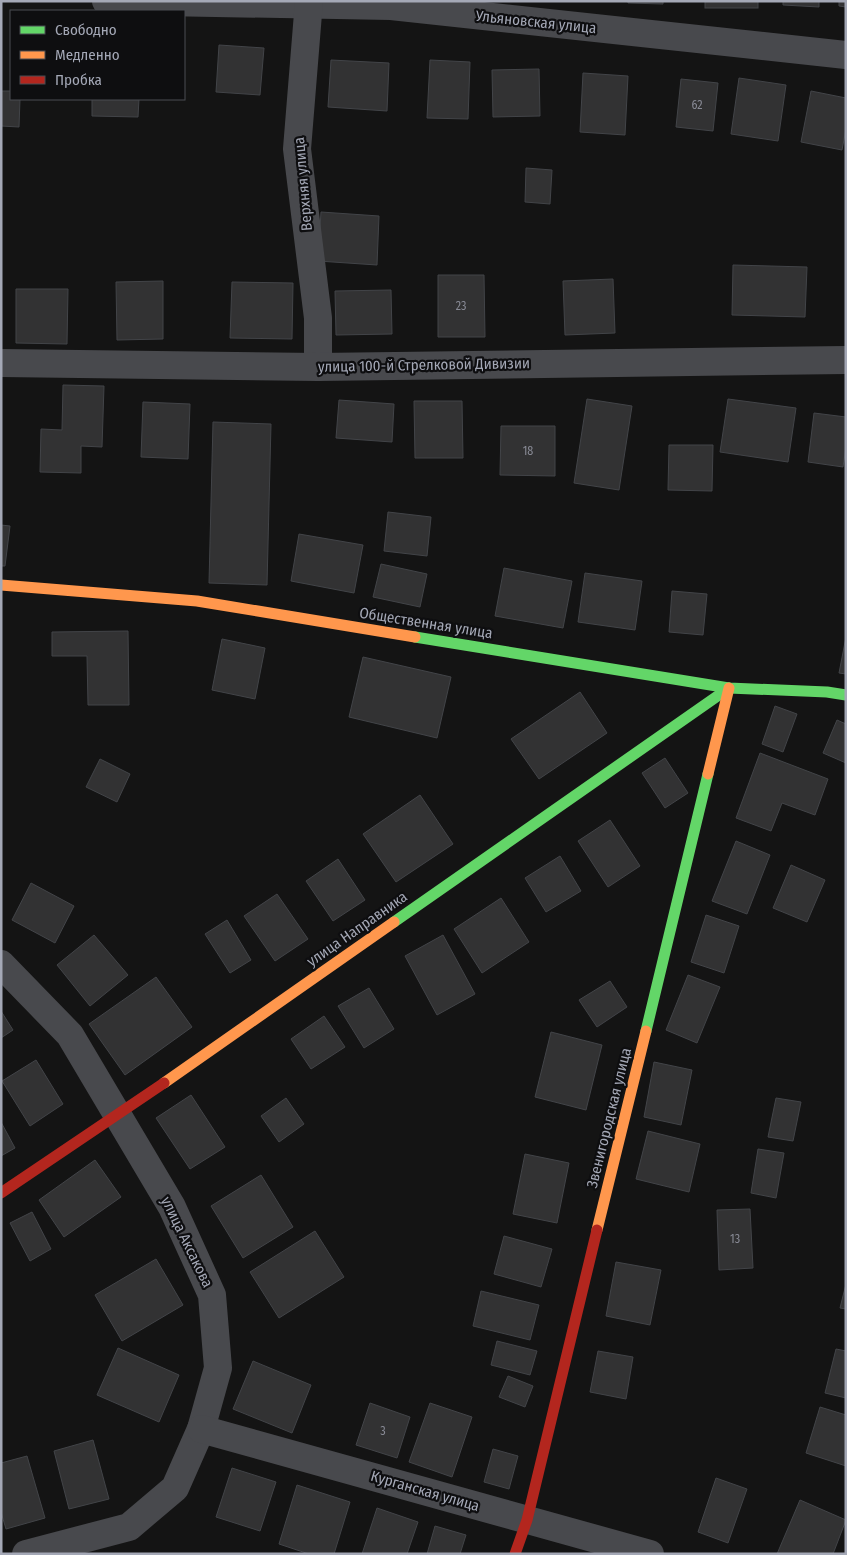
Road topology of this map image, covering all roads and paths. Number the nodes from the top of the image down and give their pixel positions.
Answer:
1 (106, 1) edge
2 (308, 3) edge
3 (846, 55) edge
4 (846, 360) edge
5 (1, 363) edge
6 (318, 367) junction
7 (1, 584) edge
8 (728, 688) junction
9 (846, 695) edge
10 (1, 964) edge
11 (119, 1114) junction
12 (1, 1193) edge
13 (201, 1428) junction
14 (527, 1520) junction
15 (26, 1554) edge
16 (516, 1554) edge
17 (650, 1554) edge

1 - 2 street, Ульяновская улица
2 - 3 street, Ульяновская улица
2 - 6 street, Верхняя улица
4 - 6 street, улица 100-й Стрелковой Дивизии
5 - 6 street, улица 100-й Стрелковой Дивизии
7 - 8 street, Общественная улица
8 - 9 street, Общественная улица
8 - 11 street, улица Направника
8 - 14 street, Звенигородская улица
10 - 11 street, улица Аксакова
11 - 12 street, улица Направника
11 - 13 street, улица Аксакова
13 - 14 street, Курганская улица
13 - 15 street, улица Аксакова
14 - 16 street, Звенигородская улица
14 - 17 street, Курганская улица

